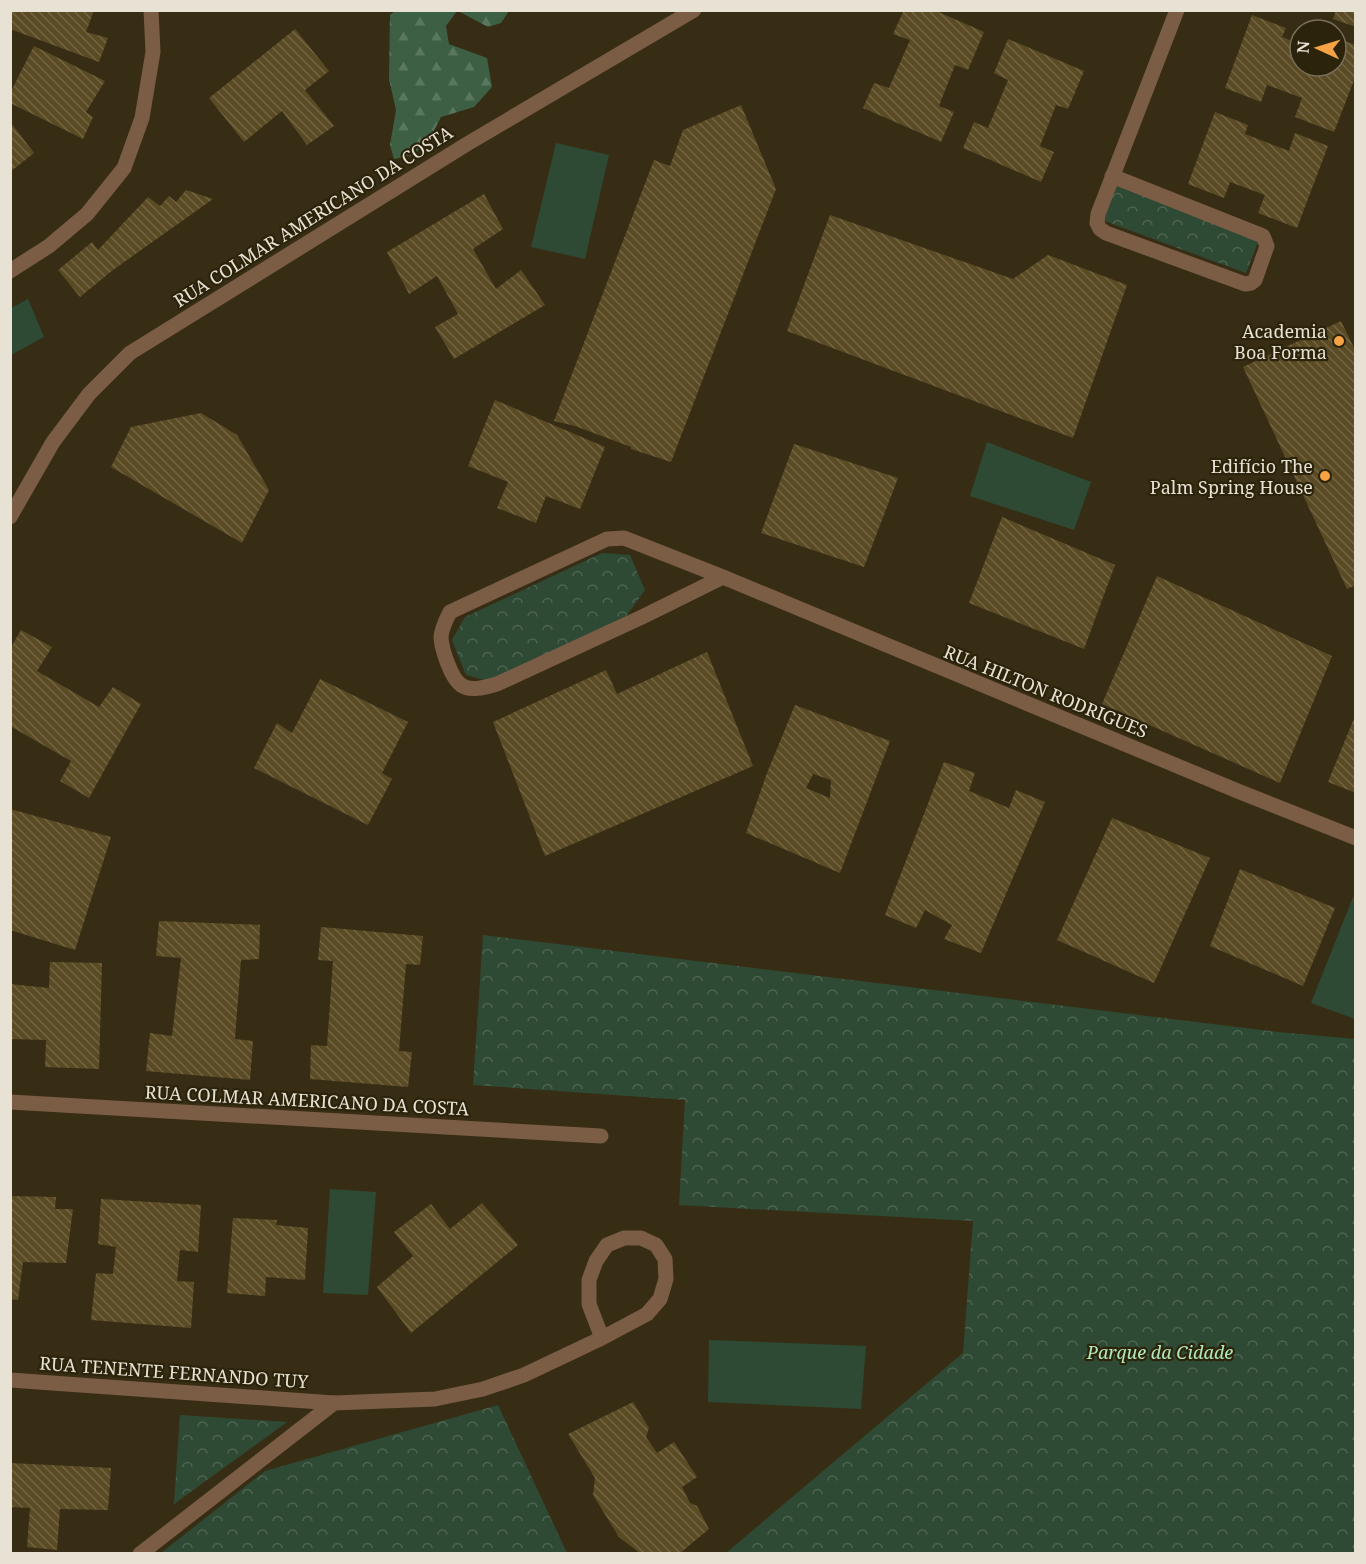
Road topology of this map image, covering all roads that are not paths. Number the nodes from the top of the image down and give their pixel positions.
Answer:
1 (151, 10) edge
2 (694, 10) edge
3 (1177, 10) edge
4 (1112, 176) junction
5 (10, 271) edge
6 (10, 517) edge
7 (723, 577) junction
8 (1356, 838) edge
9 (10, 1102) edge
10 (601, 1136) dead end
11 (602, 1338) junction
12 (10, 1380) edge
13 (334, 1403) junction
14 (140, 1554) edge

1 - 5 street
2 - 6 street, RUA COLMAR AMERICANO DA COSTA
3 - 4 street
4 - 4 street
7 - 7 street, RUA HILTON RODRIGUES
7 - 8 street, RUA HILTON RODRIGUES
9 - 10 street, RUA COLMAR AMERICANO DA COSTA
11 - 11 street
11 - 13 street, RUA TENENTE FERNANDO TUY
12 - 13 street, RUA TENENTE FERNANDO TUY
13 - 14 street

